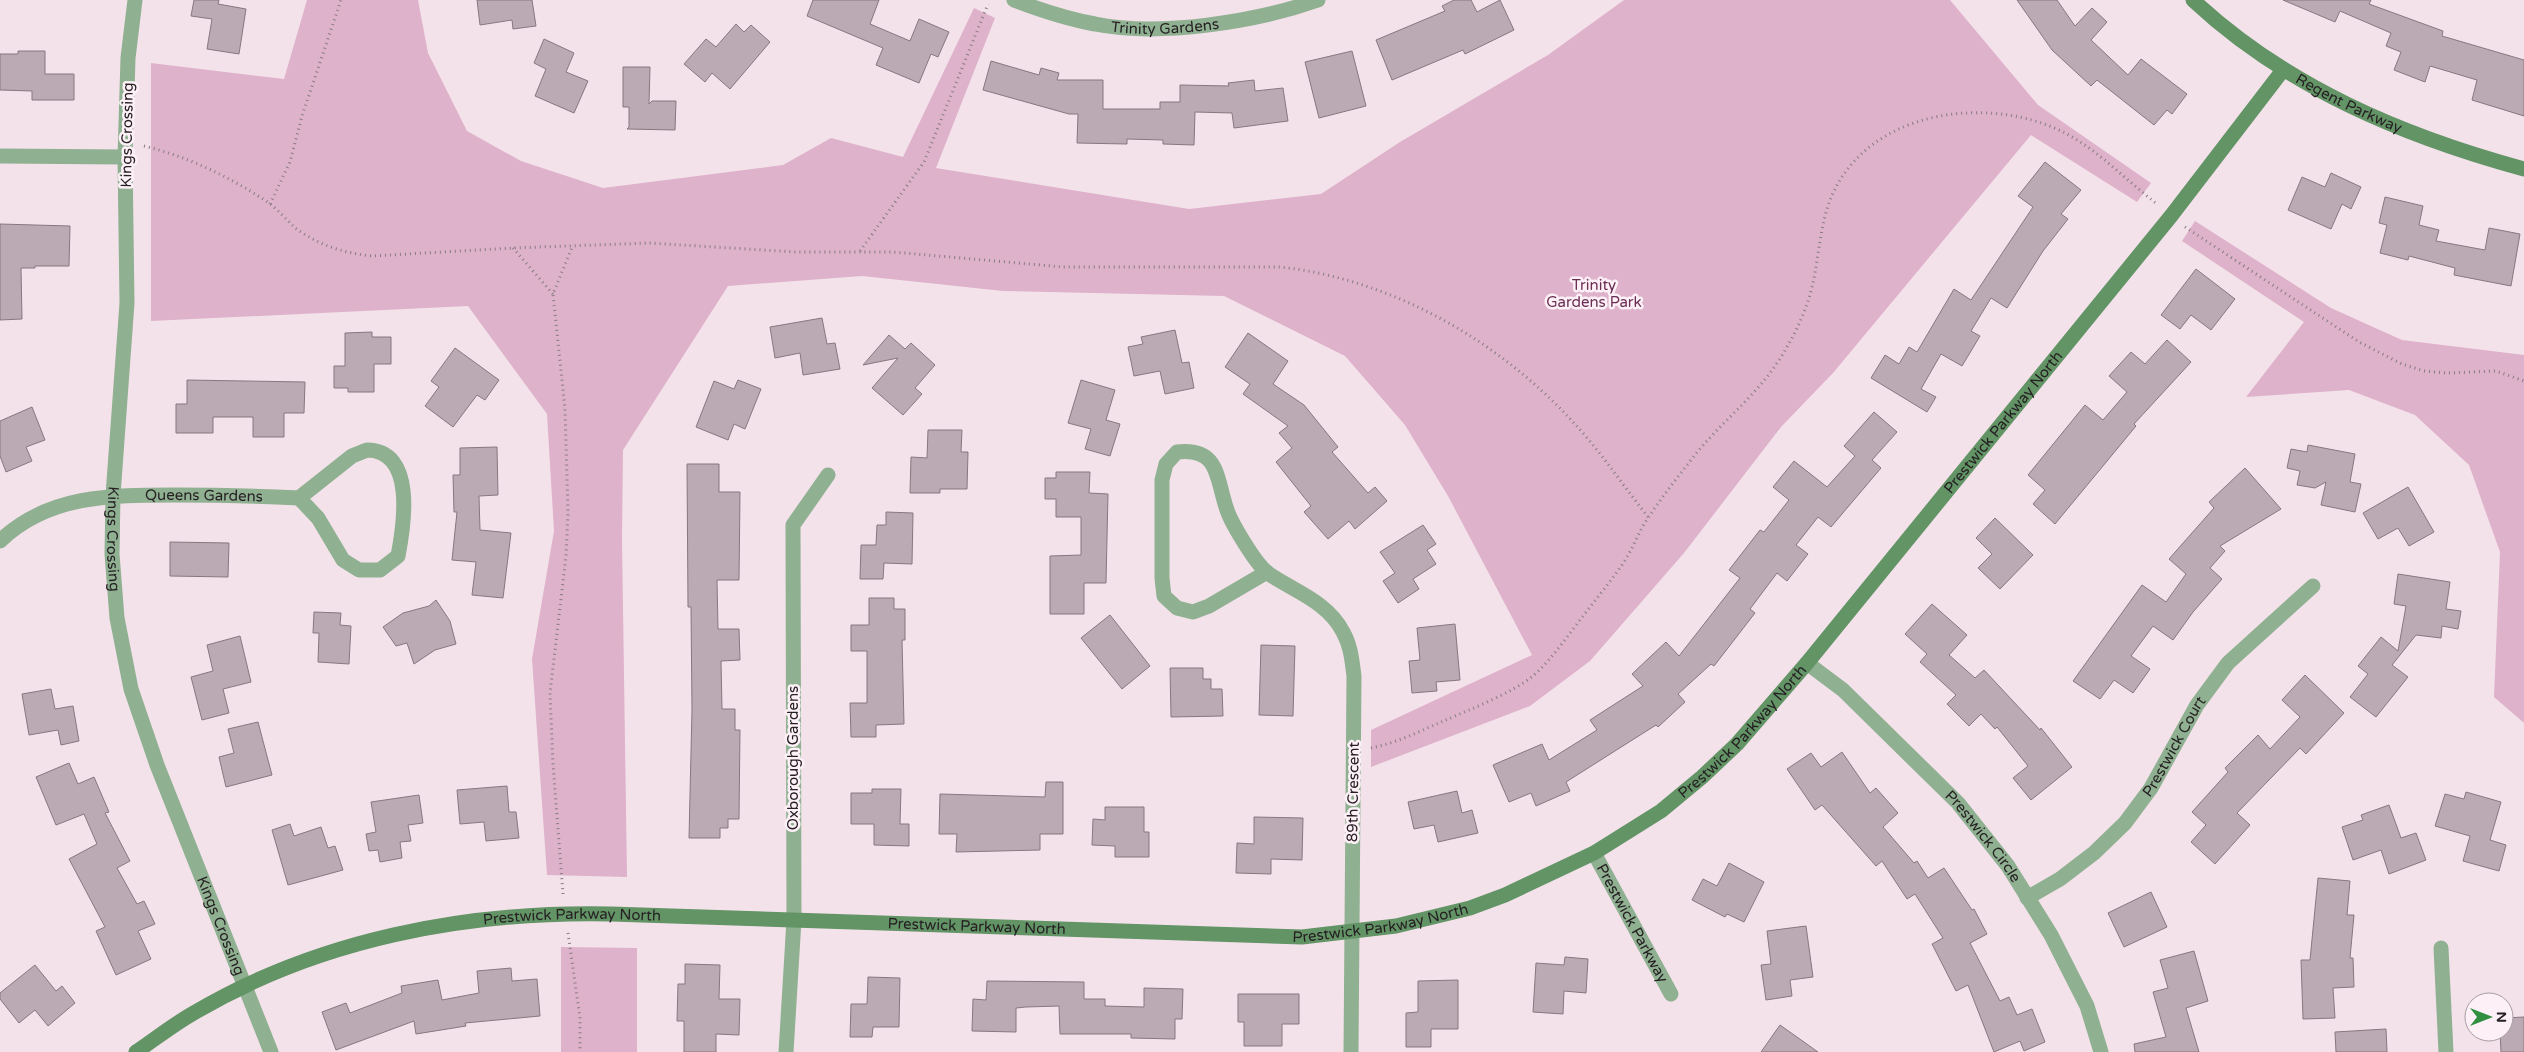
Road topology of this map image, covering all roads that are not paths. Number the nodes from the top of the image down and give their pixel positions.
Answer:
1 (135, 0) edge
2 (1014, 0) edge
3 (1318, 0) edge
4 (2193, 0) edge
5 (2284, 70) junction
6 (125, 151) junction
7 (0, 156) edge
8 (2524, 169) edge
9 (828, 475) dead end
10 (113, 495) junction
11 (299, 498) junction
12 (0, 541) edge
13 (1267, 572) junction
14 (2313, 586) dead end
15 (1807, 663) junction
16 (1594, 853) junction
17 (2027, 898) junction
18 (794, 920) junction
19 (1352, 933) junction
20 (2441, 948) dead end
21 (245, 986) junction
22 (1671, 994) dead end
23 (136, 1052) edge
24 (271, 1052) edge
25 (786, 1052) edge
26 (1351, 1052) edge
27 (2101, 1052) edge
28 (2446, 1052) edge

1 - 6 street, Kings Crossing
2 - 3 street, Trinity Gardens
4 - 5 street, Regent Parkway
5 - 8 street, Regent Parkway
5 - 15 street, Prestwick Parkway North
6 - 7 street
6 - 10 street, Kings Crossing
9 - 18 street, Oxborough Gardens
10 - 11 street, Queens Gardens
10 - 12 street, Queens Gardens
10 - 21 street, Kings Crossing
11 - 11 street
13 - 13 street, 89th Crescent
13 - 19 street, 89th Crescent
14 - 17 street, Prestwick Court
15 - 16 street, Prestwick Parkway North
15 - 17 street, Prestwick Circle
16 - 19 street, Prestwick Parkway North
16 - 22 street, Prestwick Parkway
17 - 27 street, Prestwick Circle
18 - 19 street, Prestwick Parkway North
18 - 21 street, Prestwick Parkway North
18 - 25 street, Oxborough Gardens
19 - 26 street, 89th Crescent
20 - 28 street
21 - 23 street, Prestwick Parkway North
21 - 24 street, Kings Crossing

